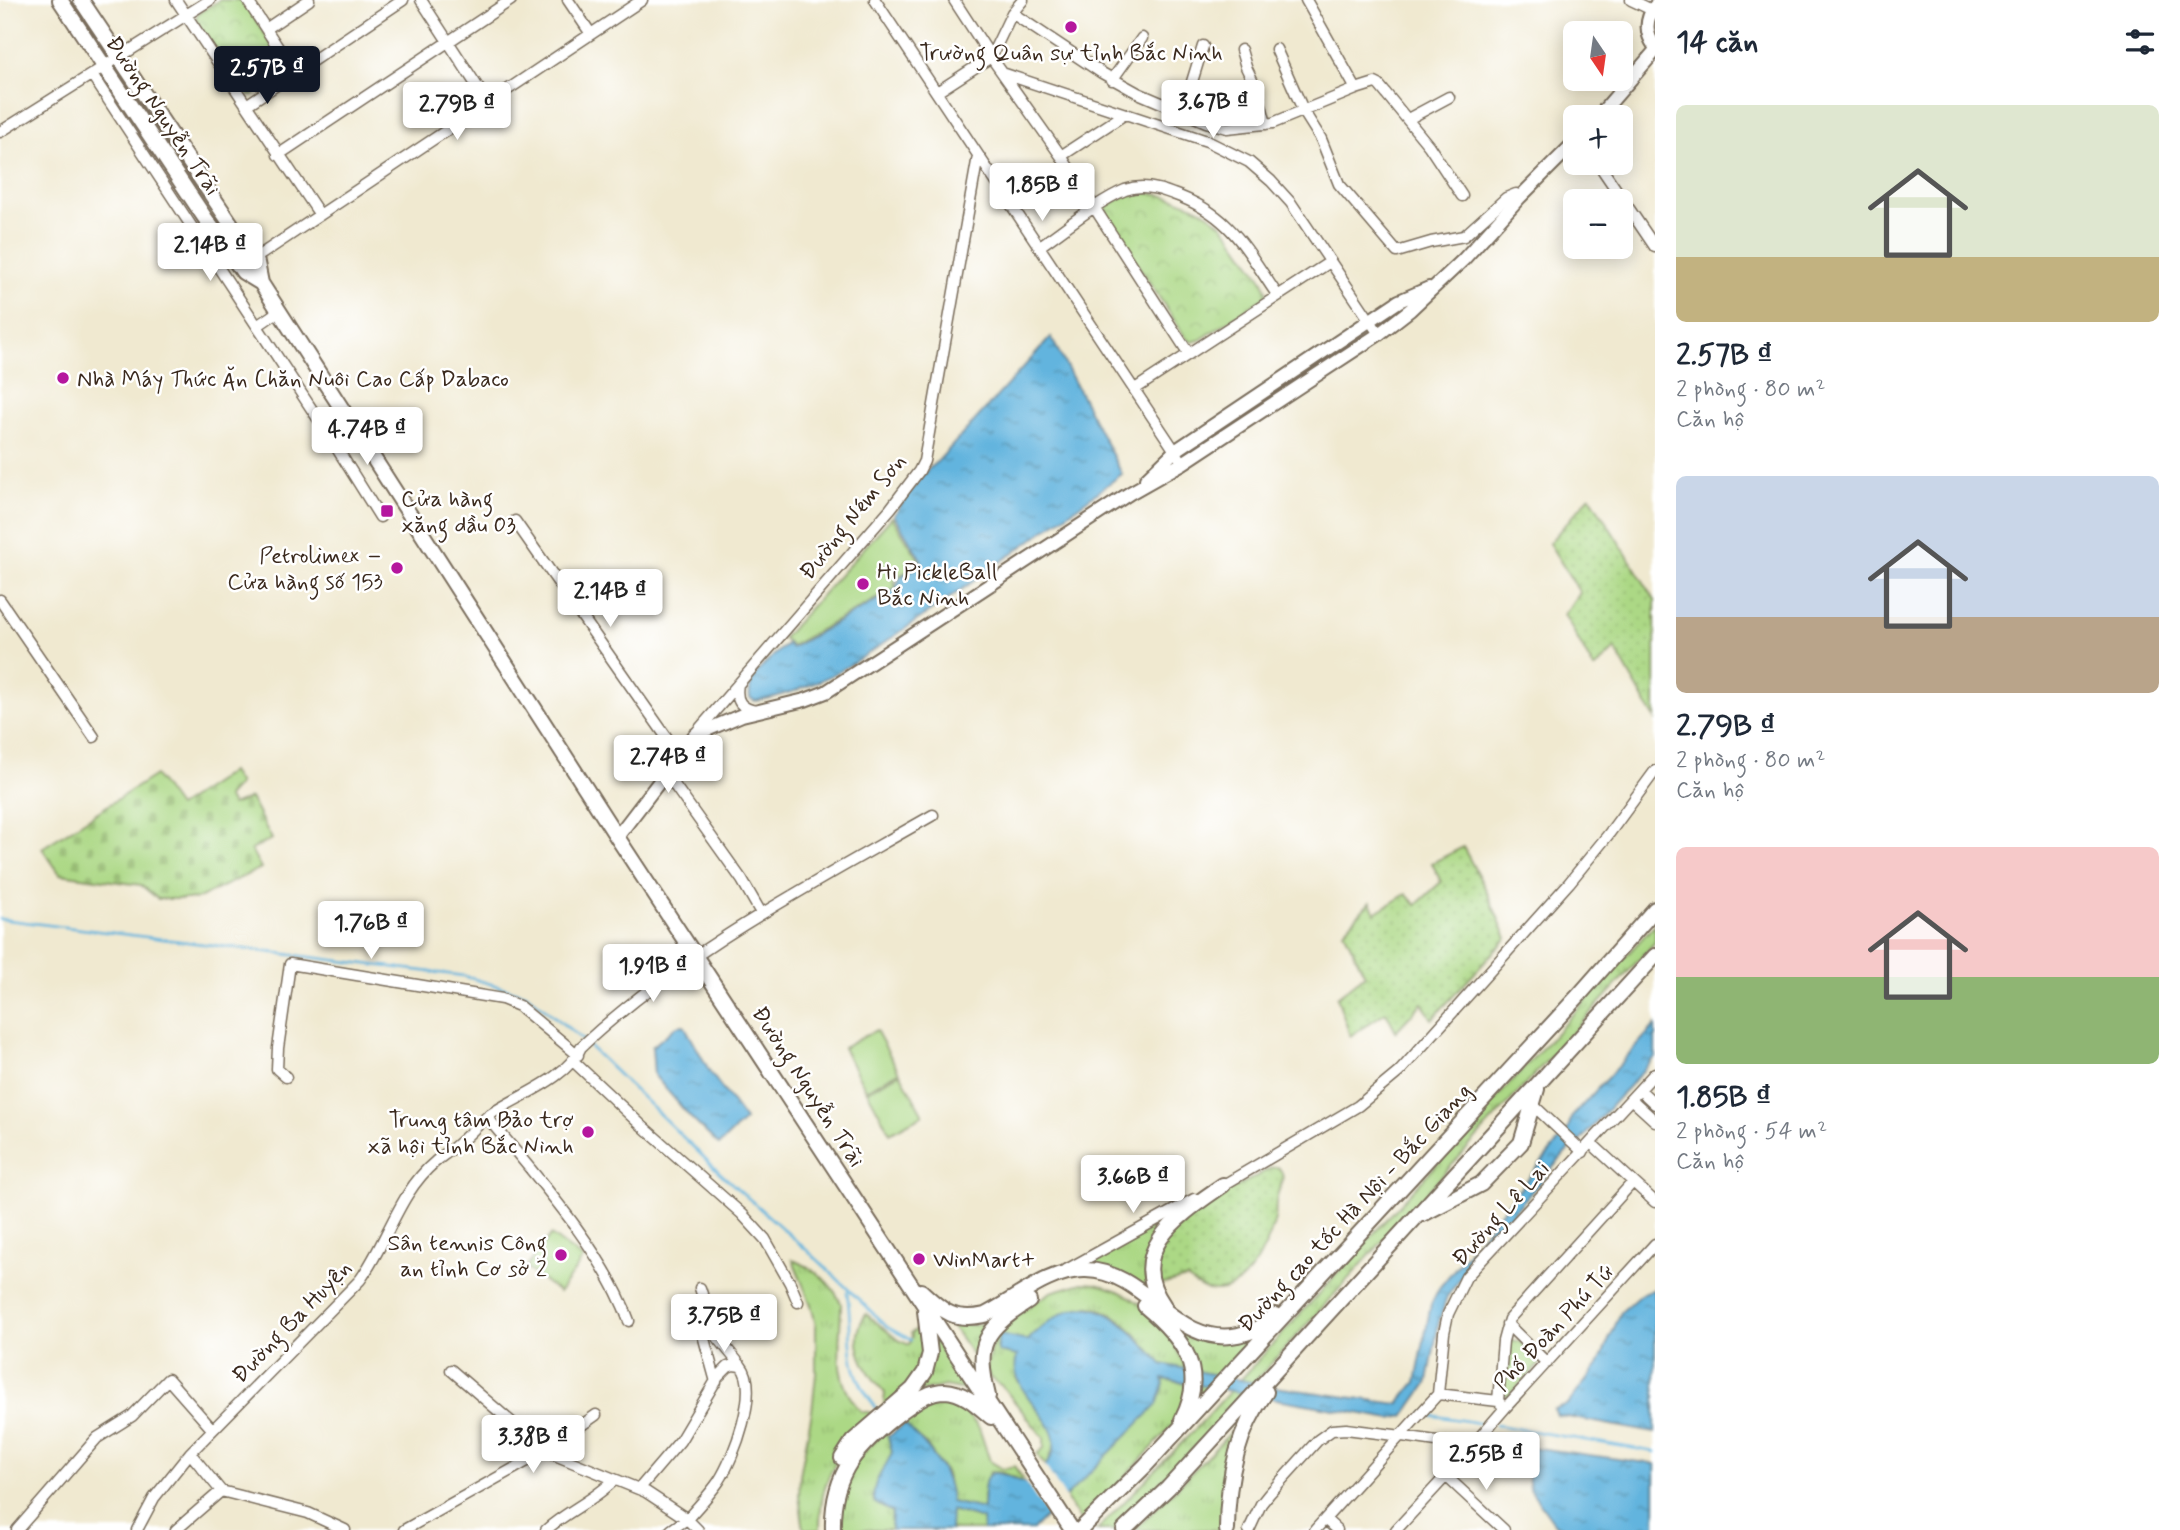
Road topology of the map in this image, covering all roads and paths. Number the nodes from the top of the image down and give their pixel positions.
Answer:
1 (60, 0) edge
2 (81, 0) edge
3 (176, 0) edge
4 (210, 0) edge
5 (247, 0) edge
6 (310, 0) edge
7 (403, 0) edge
8 (421, 0) edge
9 (511, 0) edge
10 (568, 0) edge
11 (642, 0) edge
12 (875, 0) edge
13 (954, 0) edge
14 (1023, 0) edge
15 (1306, 0) edge
16 (1631, 0) edge
17 (1653, 8) edge
18 (1012, 13) junction
19 (187, 15) junction
20 (266, 29) junction
21 (591, 34) junction
22 (1142, 38) dead end
23 (448, 42) junction
24 (1203, 46) dead end
25 (1655, 49) edge
26 (1241, 50) dead end
27 (1276, 50) dead end
28 (119, 57) junction
29 (991, 57) junction
30 (98, 71) junction
31 (294, 72) junction
32 (1005, 74) junction
33 (1112, 80) dead end
34 (1356, 89) junction
35 (937, 92) junction
36 (1449, 97) dead end
37 (488, 103) junction
38 (248, 104) junction
39 (1608, 105) edge
40 (1183, 111) junction
41 (1304, 112) junction
42 (1125, 114) junction
43 (1408, 119) junction
44 (1266, 124) junction
45 (0, 132) edge
46 (140, 135) junction
47 (1563, 154) edge
48 (278, 155) junction
49 (978, 156) junction
50 (1061, 156) junction
51 (1606, 175) edge
52 (1462, 196) dead end
53 (1520, 197) junction
54 (1096, 209) junction
55 (320, 215) junction
56 (205, 218) junction
57 (192, 227) junction
58 (1461, 237) junction
59 (1040, 246) junction
60 (1655, 247) edge
61 (1472, 250) junction
62 (254, 259) junction
63 (1330, 262) junction
64 (261, 283) junction
65 (1438, 284) junction
66 (1278, 296) junction
67 (279, 311) junction
68 (1370, 321) junction
69 (257, 326) junction
70 (1378, 334) junction
71 (1189, 354) junction
72 (1271, 387) junction
73 (1135, 389) junction
74 (1280, 399) junction
75 (349, 420) junction
76 (328, 434) junction
77 (1175, 451) junction
78 (1183, 463) junction
79 (1130, 493) junction
80 (380, 517) dead end
81 (515, 521) dead end
82 (0, 600) edge
83 (738, 684) junction
84 (758, 711) junction
85 (695, 735) junction
86 (94, 737) dead end
87 (679, 755) junction
88 (1655, 771) edge
89 (666, 772) junction
90 (933, 815) dead end
91 (617, 836) junction
92 (1655, 909) edge
93 (761, 913) junction
94 (696, 956) junction
95 (1655, 956) edge
96 (577, 1055) junction
97 (1655, 1073) edge
98 (286, 1077) dead end
99 (1538, 1084) junction
100 (1640, 1090) junction
101 (1631, 1100) junction
102 (1532, 1104) junction
103 (1655, 1104) edge
104 (487, 1117) junction
105 (1655, 1122) edge
106 (1591, 1143) junction
107 (1583, 1152) junction
108 (1413, 1175) junction
109 (1633, 1182) junction
110 (1223, 1185) junction
111 (1655, 1202) edge
112 (1416, 1218) junction
113 (1655, 1244) edge
114 (1373, 1266) junction
115 (1059, 1274) junction
116 (909, 1281) junction
117 (700, 1288) dead end
118 (798, 1302) dead end
119 (925, 1306) junction
120 (1168, 1313) junction
121 (629, 1321) dead end
122 (1507, 1324) junction
123 (703, 1335) dead end
124 (1547, 1363) junction
125 (741, 1366) junction
126 (451, 1370) dead end
127 (716, 1382) junction
128 (1436, 1398) junction
129 (991, 1408) junction
130 (1501, 1408) junction
131 (596, 1415) dead end
132 (1004, 1428) junction
133 (212, 1429) junction
134 (1402, 1436) junction
135 (1471, 1446) junction
136 (545, 1451) junction
137 (190, 1453) junction
138 (1446, 1476) junction
139 (614, 1480) junction
140 (639, 1489) junction
141 (221, 1491) junction
142 (687, 1519) junction
143 (1325, 1519) junction
144 (1083, 1527) edge
145 (1402, 1528) edge
146 (17, 1530) edge
147 (136, 1530) edge
148 (176, 1530) edge
149 (345, 1530) edge
150 (404, 1530) edge
151 (546, 1530) edge
152 (671, 1530) edge
153 (698, 1530) edge
154 (824, 1530) edge
155 (833, 1530) edge
156 (1072, 1530) edge
157 (1124, 1530) edge
158 (1227, 1530) edge
159 (1249, 1530) edge
160 (1315, 1530) edge
161 (1337, 1530) edge
162 (1504, 1530) edge

1 - 30 highway, Đường Nguyễn Trãi
2 - 28 highway, Đường Nguyễn Trãi
3 - 19 street
4 - 19 street
5 - 20 street
6 - 20 street
7 - 31 street
8 - 23 street
9 - 23 street
10 - 21 street
11 - 21 street
12 - 35 street
13 - 29 street
14 - 18 street
15 - 34 street
16 - 17 street
17 - 25 main road
18 - 29 street
18 - 40 street
19 - 28 street
19 - 38 street
20 - 31 street
21 - 37 street
22 - 33 street
23 - 37 street
23 - 48 street
24 - 40 street
25 - 39 main road
26 - 44 street
27 - 41 street
28 - 30 street
28 - 62 highway, Đường Nguyễn Trãi
29 - 32 street
29 - 35 street
30 - 45 street
30 - 46 highway, Đường Nguyễn Trãi
31 - 38 street
32 - 42 street
32 - 50 street
34 - 41 street
34 - 43 street
35 - 49 street
36 - 43 street
37 - 55 street
38 - 48 street
40 - 44 street
41 - 44 street
41 - 58 street
42 - 50 street
42 - 63 street
43 - 52 street
46 - 56 highway, Đường Nguyễn Trãi
46 - 57 street
47 - 53 main road
48 - 55 street
49 - 59 street
49 - 83 street, Đường Ném Sơn
50 - 54 street
51 - 60 street
53 - 58 street
53 - 61 main road
54 - 59 street
54 - 66 street
54 - 71 street
55 - 62 street
56 - 57 street
56 - 64 highway, Đường Nguyễn Trãi
57 - 69 street
58 - 61 street
59 - 73 street
61 - 65 main road
62 - 64 highway, Đường Nguyễn Trãi
63 - 66 street
63 - 68 street
64 - 67 highway, Đường Nguyễn Trãi
65 - 68 main road
65 - 70 main road
66 - 71 street
67 - 69 street
67 - 75 highway, Đường Nguyễn Trãi
68 - 70 street
68 - 72 main road
69 - 76 street
70 - 74 main road
71 - 73 street
72 - 74 main road
72 - 77 main road
73 - 77 street
74 - 78 main road
75 - 76 street
75 - 91 highway, Đường Nguyễn Trãi
76 - 80 street
77 - 78 street
77 - 79 main road
78 - 79 main road
79 - 84 main road
81 - 87 street
82 - 86 street
83 - 84 street
83 - 85 street, Đường Ném Sơn
84 - 85 main road
85 - 87 main road, Đường Ném Sơn
87 - 89 main road, Đường Ném Sơn
88 - 110 street
89 - 91 main road, Đường Ném Sơn
89 - 93 street
90 - 93 street, Đường Ba Huyện
91 - 94 highway, Đường Nguyễn Trãi
92 - 108 highway, Đường cao tốc Hà Nội - Bắc Giang
93 - 94 street, Đường Ba Huyện
94 - 96 street, Đường Ba Huyện
94 - 116 highway, Đường Nguyễn Trãi
95 - 99 highway
96 - 98 street
96 - 104 street, Đường Ba Huyện
96 - 118 street
97 - 100 street, Đường Lê Lai
99 - 102 highway
99 - 112 highway
100 - 101 street, Đường Lê Lai
100 - 103 street
101 - 105 street
101 - 106 street, Đường Lê Lai
102 - 107 street
102 - 112 highway
104 - 121 street
104 - 133 street, Đường Ba Huyện
106 - 107 street, Đường Lê Lai
106 - 109 street
107 - 128 street, Đường Lê Lai
108 - 120 highway
108 - 144 highway, Đường cao tốc Hà Nội - Bắc Giang
109 - 111 street
109 - 122 street
110 - 115 street
110 - 120 highway
112 - 114 highway
113 - 124 street, Phố Đoàn Phú Tứ
114 - 157 highway
114 - 158 highway
115 - 116 highway
115 - 120 highway
116 - 119 highway, Đường Nguyễn Trãi
117 - 125 street
119 - 129 highway, Đường Nguyễn Trãi
119 - 154 highway
122 - 124 street
122 - 130 street
123 - 127 street
124 - 130 street, Phố Đoàn Phú Tứ
125 - 127 street
125 - 142 street
126 - 136 street
127 - 140 street
128 - 130 street
128 - 134 street
129 - 132 highway, Đường Nguyễn Trãi
129 - 144 highway
130 - 135 street, Phố Đoàn Phú Tứ
131 - 136 street
132 - 155 highway
132 - 156 highway, Đường Nguyễn Trãi
133 - 137 street, Đường Ba Huyện
133 - 146 street
134 - 135 street
134 - 143 street
134 - 159 street
135 - 138 street, Phố Đoàn Phú Tứ
136 - 139 street
136 - 150 street
137 - 141 street
137 - 147 street, Đường Ba Huyện
138 - 145 street, Phố Đoàn Phú Tứ
138 - 162 street
139 - 140 street
139 - 151 street
140 - 142 street
141 - 148 street
141 - 149 street
142 - 152 street
142 - 153 street
143 - 160 street
143 - 161 street

